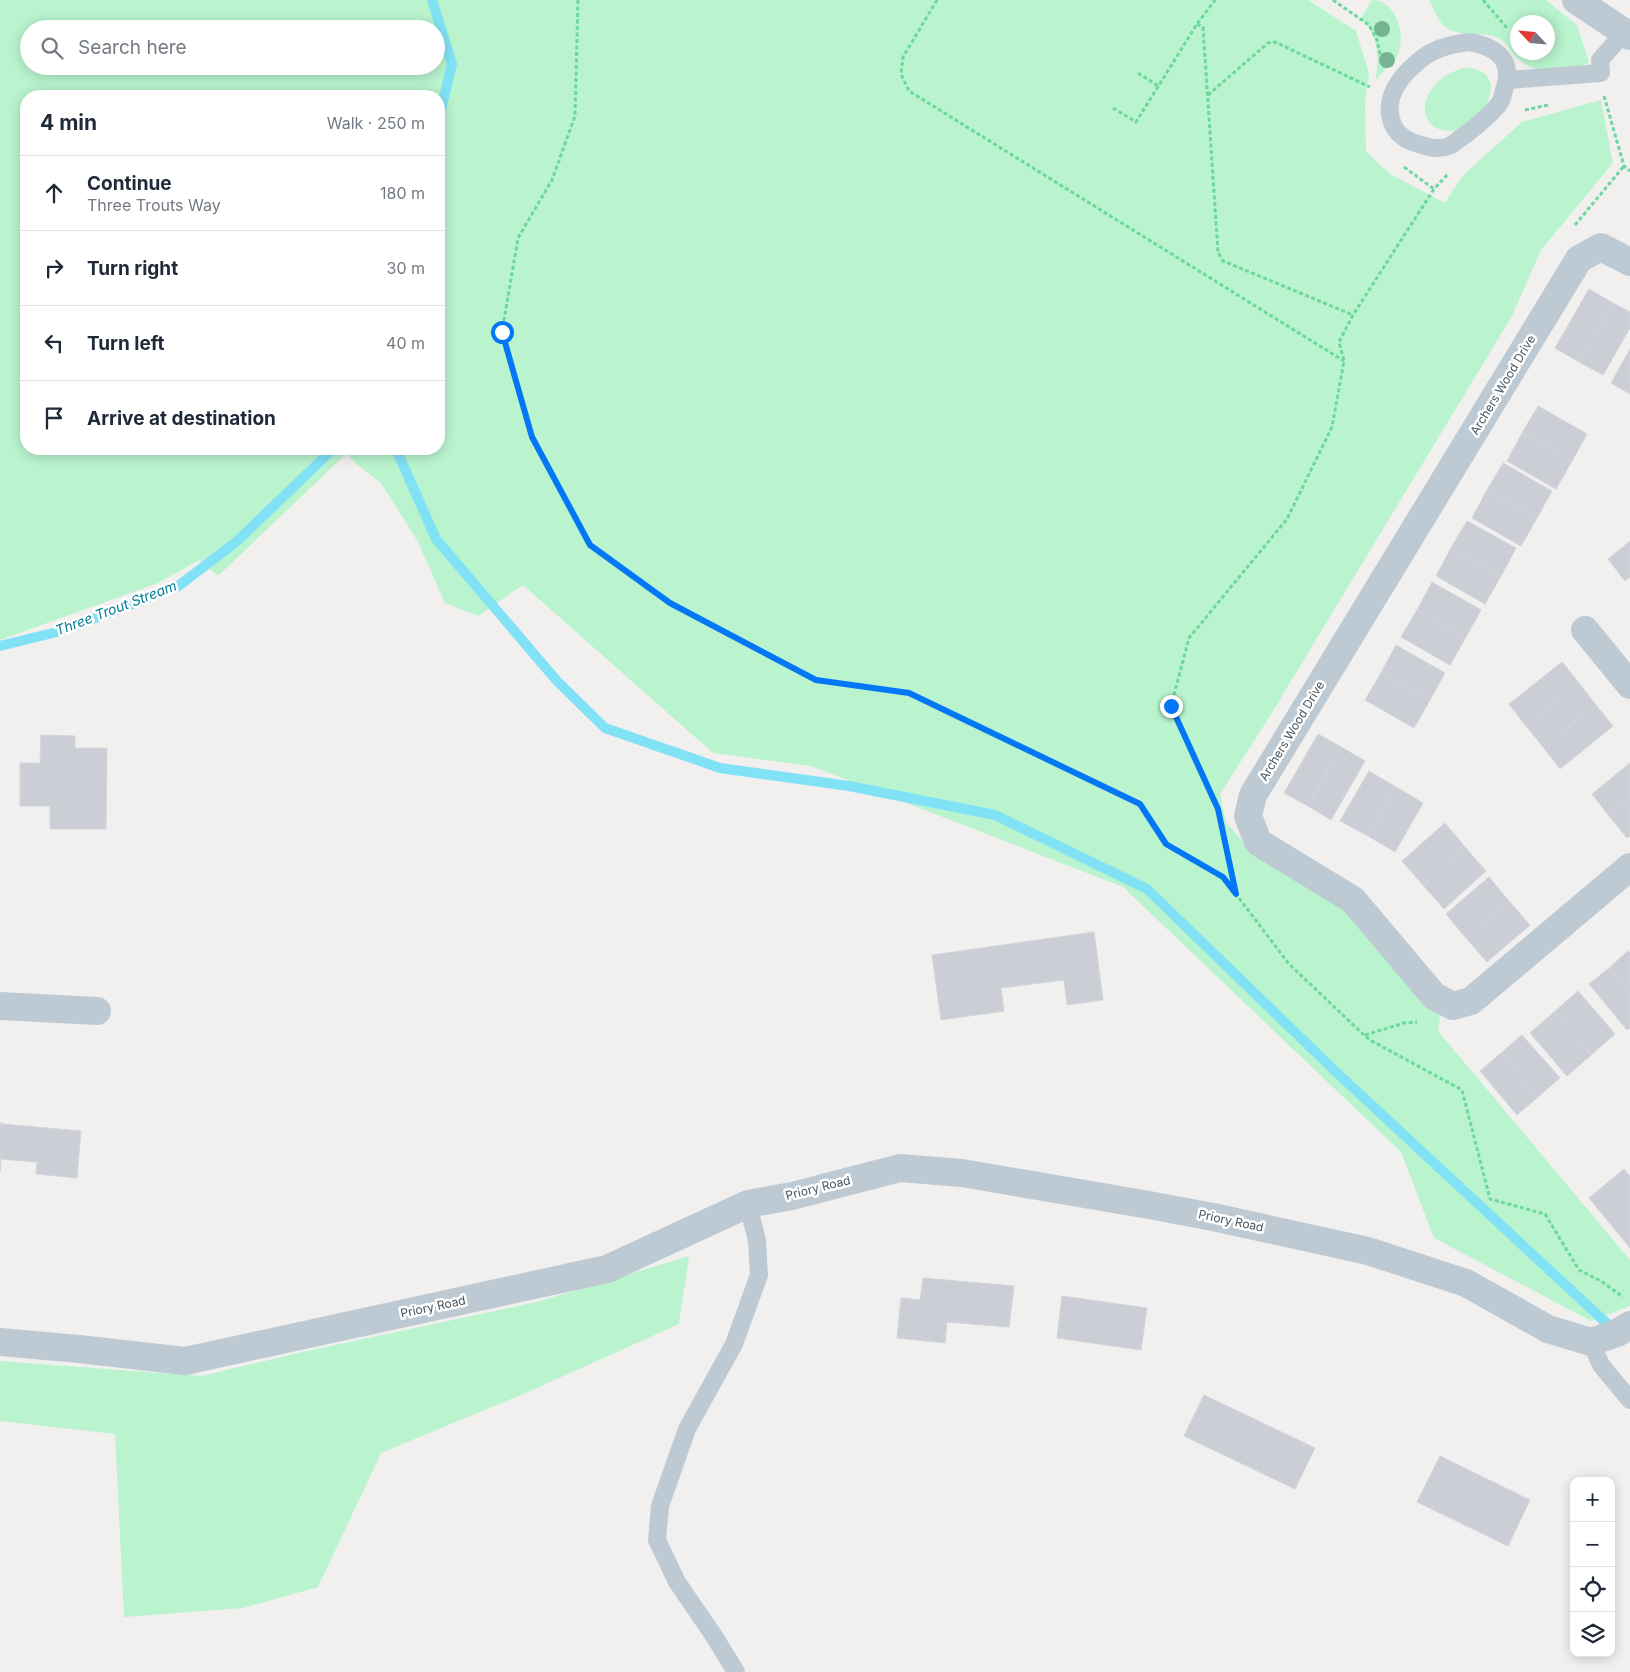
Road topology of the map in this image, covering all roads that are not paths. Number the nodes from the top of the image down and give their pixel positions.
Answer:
1 (1576, 0) edge
2 (1627, 34) edge
3 (1508, 80) junction
4 (1630, 262) edge
5 (1585, 630) dead end
6 (1630, 684) edge
7 (1630, 867) edge
8 (0, 1006) edge
9 (97, 1011) dead end
10 (748, 1204) junction
11 (1630, 1325) edge
12 (0, 1342) edge
13 (1591, 1342) junction
14 (1630, 1400) edge
15 (736, 1672) edge

1 - 2 street
2 - 3 lane
3 - 3 lane
4 - 7 street, Archers Wood Drive
5 - 6 street
8 - 9 street
10 - 12 street, Priory Road
10 - 13 street, Priory Road
10 - 15 lane
11 - 13 street
13 - 14 lane

